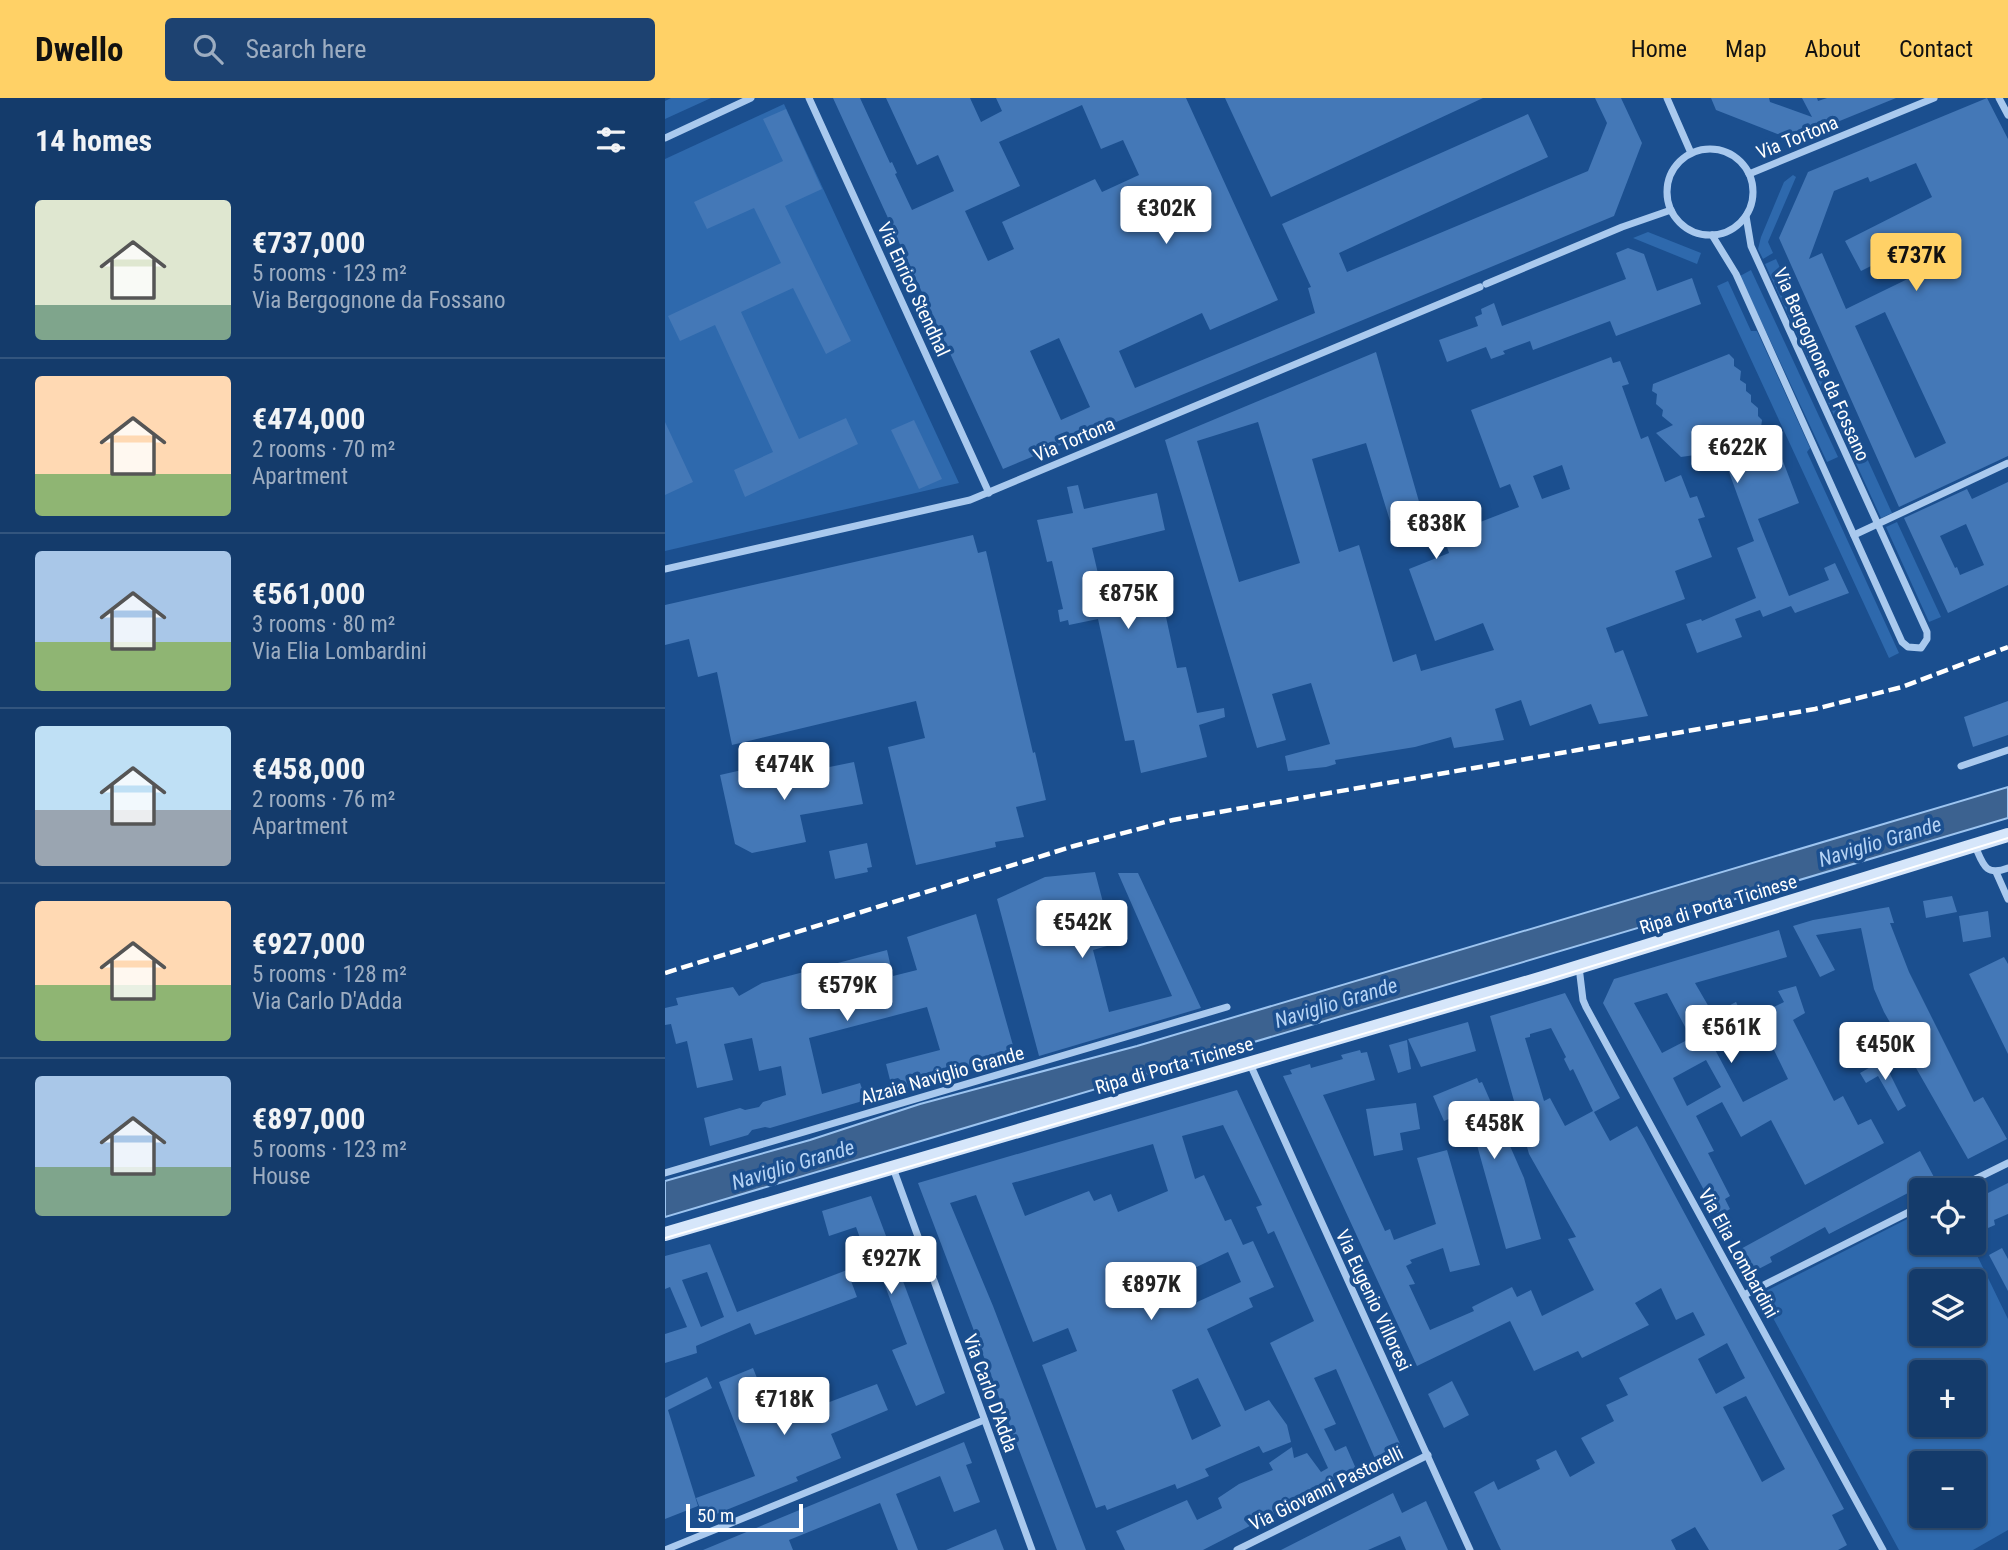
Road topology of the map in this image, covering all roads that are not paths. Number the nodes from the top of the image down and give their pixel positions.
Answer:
1 (751, 98) edge
2 (809, 98) edge
3 (1667, 98) edge
4 (1934, 98) edge
5 (1999, 98) edge
6 (2008, 115) edge
7 (665, 138) edge
8 (1691, 153) junction
9 (1749, 174) junction
10 (1671, 210) junction
11 (1746, 216) junction
12 (1712, 234) junction
13 (2008, 463) edge
14 (989, 492) junction
15 (1877, 523) junction
16 (1854, 535) junction
17 (665, 569) edge
18 (2008, 750) edge
19 (1961, 766) dead end
20 (2008, 835) edge
21 (1975, 845) junction
22 (2008, 868) edge
23 (1996, 872) junction
24 (2008, 899) edge
25 (1579, 967) junction
26 (1227, 1007) dead end
27 (1250, 1063) junction
28 (2008, 1163) edge
29 (893, 1167) junction
30 (665, 1173) edge
31 (1977, 1178) edge
32 (1909, 1212) edge
33 (665, 1234) edge
34 (1744, 1295) junction
35 (984, 1420) junction
36 (1428, 1455) junction
37 (665, 1550) edge
38 (1032, 1550) edge
39 (1237, 1550) edge
40 (1470, 1550) edge
41 (1883, 1550) edge

1 - 7 street
2 - 14 street, Via Enrico Stendhal
3 - 8 street
4 - 9 street, Via Tortona
5 - 6 street
8 - 9 street
8 - 10 street
9 - 11 street
10 - 12 street
10 - 14 street, Via Tortona
11 - 12 street
11 - 15 street, Via Bergognone da Fossano
12 - 16 street, Via Bergognone da Fossano
13 - 15 street
14 - 17 street, Via Tortona
15 - 16 street
15 - 16 street, Via Bergognone da Fossano
18 - 19 street
20 - 21 street, Ripa di Porta Ticinese
21 - 23 street
21 - 25 street, Ripa di Porta Ticinese
22 - 23 street
23 - 24 street
25 - 27 street, Ripa di Porta Ticinese
25 - 34 street, Via Elia Lombardini
26 - 30 street, Alzaia Naviglio Grande
27 - 29 street, Ripa di Porta Ticinese
27 - 36 street, Via Eugenio Villoresi
28 - 31 street
29 - 33 street, Ripa di Porta Ticinese
29 - 35 street, Via Carlo D'Adda
32 - 34 street
34 - 41 street, Via Elia Lombardini
35 - 37 street
35 - 38 street, Via Carlo D'Adda
36 - 39 street, Via Giovanni Pastorelli
36 - 40 street, Via Eugenio Villoresi

